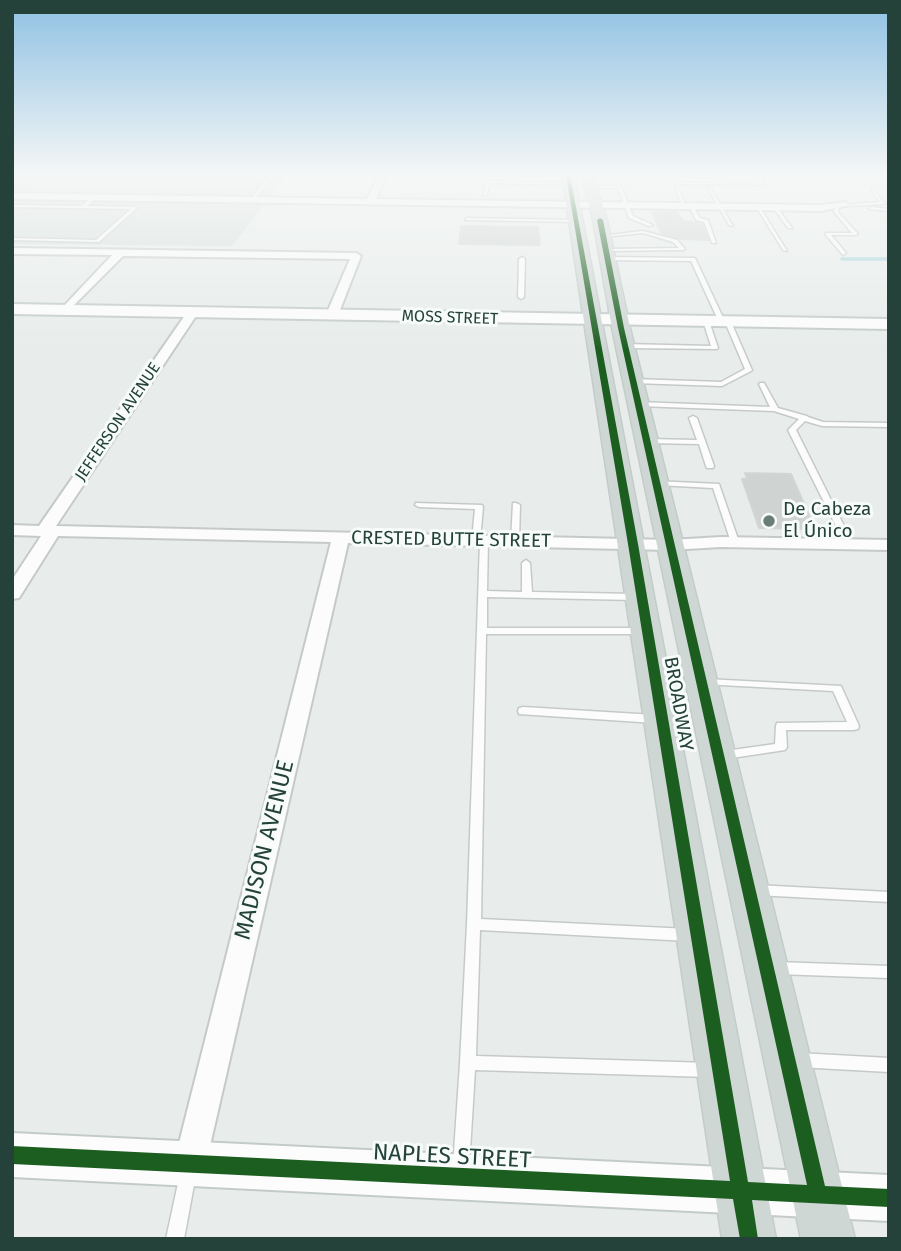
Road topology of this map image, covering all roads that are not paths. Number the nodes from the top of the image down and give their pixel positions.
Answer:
1 (106, 233) edge
2 (578, 233) edge
3 (601, 233) edge
4 (640, 233) edge
5 (648, 233) edge
6 (711, 233) edge
7 (774, 233) edge
8 (855, 233) edge
9 (12, 239) edge
10 (714, 243) dead end
11 (605, 248) junction
12 (785, 250) dead end
13 (12, 251) edge
14 (121, 253) junction
15 (843, 253) dead end
16 (522, 259) dead end
17 (521, 297) dead end
18 (12, 309) edge
19 (66, 310) junction
20 (192, 313) junction
21 (332, 315) junction
22 (593, 321) junction
23 (620, 321) junction
24 (718, 321) junction
25 (889, 324) edge
26 (625, 346) junction
27 (762, 384) dead end
28 (636, 393) junction
29 (775, 409) junction
30 (805, 417) junction
31 (693, 418) dead end
32 (889, 425) edge
33 (647, 441) junction
34 (702, 442) junction
35 (709, 466) dead end
36 (656, 483) junction
37 (419, 505) dead end
38 (516, 505) dead end
39 (840, 526) dead end
40 (12, 530) edge
41 (49, 531) junction
42 (341, 537) junction
43 (480, 541) junction
44 (514, 541) junction
45 (735, 542) junction
46 (633, 544) junction
47 (670, 545) junction
48 (889, 545) edge
49 (526, 563) dead end
50 (12, 594) edge
51 (483, 594) junction
52 (527, 595) junction
53 (642, 597) junction
54 (482, 631) junction
55 (648, 631) junction
56 (702, 682) junction
57 (523, 710) dead end
58 (663, 719) junction
59 (719, 756) junction
60 (748, 889) junction
61 (889, 897) edge
62 (474, 924) junction
63 (698, 935) junction
64 (766, 968) junction
65 (889, 972) edge
66 (787, 1060) junction
67 (468, 1063) junction
68 (889, 1065) edge
69 (721, 1071) junction
70 (12, 1155) edge
71 (190, 1163) junction
72 (460, 1179) junction
73 (889, 1198) edge
74 (745, 1215) edge
75 (823, 1217) edge
76 (175, 1239) edge

1 - 9 lane
2 - 22 main road, BROADWAY
3 - 11 main road, BROADWAY
4 - 11 lane
5 - 11 lane
6 - 10 lane
7 - 12 lane
8 - 15 lane
11 - 23 main road, BROADWAY
11 - 24 lane
13 - 14 street
14 - 19 street
14 - 21 street
16 - 17 lane
18 - 19 street, MOSS STREET
19 - 20 street, MOSS STREET
20 - 21 street, MOSS STREET
20 - 41 street, JEFFERSON AVENUE
21 - 22 street, MOSS STREET
22 - 23 street, MOSS STREET
22 - 46 main road, BROADWAY
23 - 24 street, MOSS STREET
23 - 26 main road, BROADWAY
24 - 25 street, MOSS STREET
24 - 26 lane
24 - 28 lane
26 - 28 main road, BROADWAY
27 - 29 lane
28 - 29 lane
28 - 33 main road, BROADWAY
29 - 30 lane
30 - 32 lane
30 - 39 lane
31 - 34 lane
33 - 34 lane
33 - 36 main road, BROADWAY
34 - 35 lane
36 - 45 lane
36 - 47 main road, BROADWAY
37 - 43 lane
38 - 44 lane
40 - 41 street, CRESTED BUTTE STREET
41 - 42 street, CRESTED BUTTE STREET
41 - 50 street, JEFFERSON AVENUE
42 - 43 street, CRESTED BUTTE STREET
42 - 71 street, MADISON AVENUE
43 - 44 street, CRESTED BUTTE STREET
43 - 51 lane
44 - 46 street, CRESTED BUTTE STREET
45 - 47 street, CRESTED BUTTE STREET
45 - 48 street, CRESTED BUTTE STREET
46 - 47 street, CRESTED BUTTE STREET
46 - 53 main road, BROADWAY
47 - 56 main road, BROADWAY
49 - 52 lane
51 - 52 lane
51 - 54 lane
52 - 53 lane
53 - 55 main road, BROADWAY
54 - 55 lane
54 - 62 lane
55 - 58 main road, BROADWAY
56 - 59 main road, BROADWAY
56 - 59 lane
57 - 58 lane
58 - 63 main road, BROADWAY
59 - 60 main road, BROADWAY
60 - 61 lane
60 - 64 main road, BROADWAY
62 - 63 lane
62 - 67 lane
63 - 69 main road, BROADWAY
64 - 65 lane
64 - 66 main road, BROADWAY
66 - 68 lane
66 - 75 main road, BROADWAY
67 - 69 lane
67 - 72 lane
69 - 74 main road, BROADWAY
70 - 71 street, NAPLES STREET
71 - 72 street, NAPLES STREET
71 - 76 lane
72 - 74 street, NAPLES STREET
73 - 75 street, NAPLES STREET
74 - 75 street, NAPLES STREET

